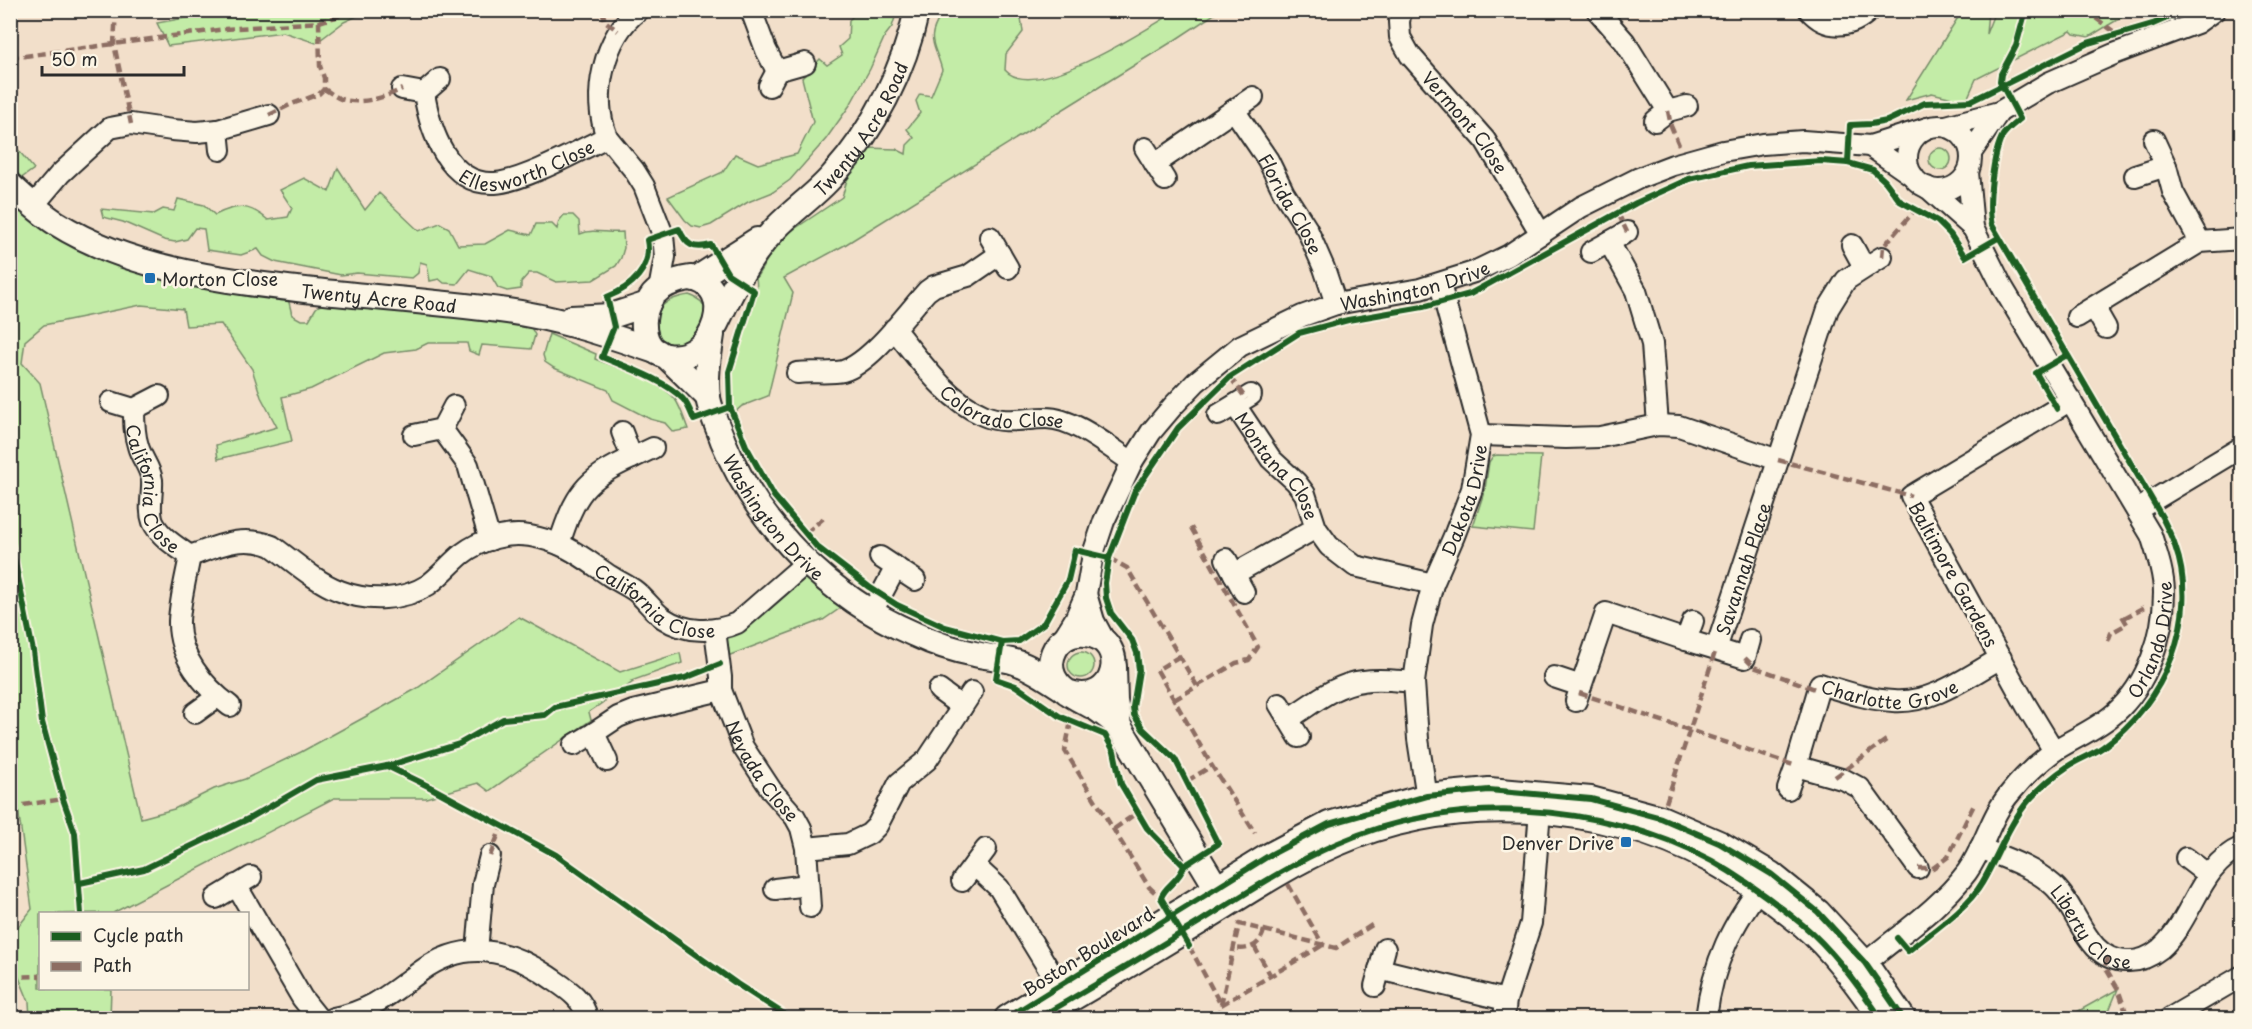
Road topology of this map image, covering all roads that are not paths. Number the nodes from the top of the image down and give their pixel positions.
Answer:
1 (639, 10) edge
2 (751, 10) edge
3 (917, 10) edge
4 (1401, 10) edge
5 (1597, 10) edge
6 (1809, 10) edge
7 (1870, 10) edge
8 (2214, 10) edge
9 (805, 63) dead end
10 (440, 79) dead end
11 (402, 89) dead end
12 (424, 93) junction
13 (1252, 98) dead end
14 (1687, 106) dead end
15 (1234, 110) junction
16 (1999, 112) junction
17 (269, 116) dead end
18 (1936, 127) junction
19 (218, 130) junction
20 (608, 137) junction
21 (2154, 140) dead end
22 (1870, 146) junction
23 (220, 150) dead end
24 (1969, 163) junction
25 (1155, 164) dead end
26 (2166, 166) junction
27 (2135, 176) dead end
28 (1920, 182) junction
29 (10, 185) edge
30 (33, 206) junction
31 (776, 227) junction
32 (1973, 228) junction
33 (1627, 232) dead end
34 (1541, 234) junction
35 (2241, 239) edge
36 (1609, 242) junction
37 (2200, 242) junction
38 (665, 243) junction
39 (1852, 244) dead end
40 (1591, 252) dead end
41 (1000, 253) dead end
42 (1882, 257) dead end
43 (1864, 267) junction
44 (693, 279) junction
45 (1440, 284) junction
46 (653, 297) junction
47 (1336, 304) junction
48 (2094, 307) junction
49 (2077, 317) dead end
50 (556, 319) junction
51 (2106, 328) dead end
52 (714, 329) junction
53 (894, 329) junction
54 (662, 354) junction
55 (797, 373) dead end
56 (159, 396) dead end
57 (708, 397) junction
58 (2071, 400) junction
59 (111, 402) dead end
60 (1235, 405) dead end
61 (454, 406) dead end
62 (134, 409) junction
63 (1658, 425) junction
64 (442, 429) junction
65 (622, 432) dead end
66 (414, 435) dead end
67 (1480, 435) junction
68 (2241, 447) edge
69 (653, 448) dead end
70 (632, 458) junction
71 (1778, 460) junction
72 (1132, 462) junction
73 (2137, 510) junction
74 (1316, 528) junction
75 (490, 540) junction
76 (559, 544) junction
77 (190, 556) junction
78 (807, 562) junction
79 (915, 580) dead end
80 (1433, 584) junction
81 (1244, 592) dead end
82 (1086, 594) junction
83 (872, 612) junction
84 (1693, 621) dead end
85 (715, 630) junction
86 (1686, 640) junction
87 (1750, 640) dead end
88 (1059, 644) junction
89 (1716, 649) junction
90 (1111, 657) junction
91 (2001, 658) junction
92 (1015, 662) junction
93 (1554, 677) dead end
94 (1414, 682) junction
95 (1063, 689) junction
96 (721, 690) junction
97 (939, 690) dead end
98 (195, 713) dead end
99 (1119, 726) junction
100 (594, 733) junction
101 (1299, 737) dead end
102 (574, 745) dead end
103 (2054, 751) junction
104 (608, 761) dead end
105 (1796, 766) junction
106 (1788, 789) dead end
107 (1541, 802) junction
108 (1429, 806) junction
109 (806, 848) junction
110 (1980, 848) junction
111 (2241, 848) edge
112 (986, 849) dead end
113 (489, 856) dead end
114 (2186, 858) dead end
115 (974, 865) junction
116 (1918, 868) dead end
117 (2207, 874) junction
118 (962, 881) dead end
119 (1764, 882) junction
120 (808, 885) junction
121 (775, 889) dead end
122 (216, 897) dead end
123 (1222, 897) junction
124 (810, 907) dead end
125 (1385, 949) dead end
126 (477, 951) junction
127 (1858, 969) junction
128 (2241, 976) edge
129 (1064, 993) junction
130 (1505, 1009) edge
131 (318, 1018) edge
132 (333, 1018) edge
133 (587, 1018) edge
134 (1007, 1018) edge
135 (1038, 1018) edge
136 (1706, 1018) edge
137 (1881, 1018) edge
138 (1903, 1018) edge
139 (2170, 1018) edge

1 - 20 street, Ellesworth Close
2 - 9 street
3 - 31 street, Twenty Acre Road
4 - 34 street, Vermont Close
5 - 14 street
6 - 7 street
8 - 16 street, Washington Drive
10 - 12 street
11 - 12 street
12 - 20 street, Ellesworth Close
13 - 15 street
15 - 25 street
15 - 47 street, Florida Close
16 - 18 street, Washington Drive
16 - 24 street, Washington Drive
17 - 19 street
18 - 22 street, Washington Drive
18 - 24 street
18 - 28 street
19 - 23 street
19 - 30 street
20 - 38 street, Ellesworth Close
21 - 26 street
22 - 28 street
22 - 34 street, Washington Drive
24 - 28 street
24 - 32 street, Orlando Drive
26 - 27 street
26 - 37 street
28 - 32 street, Orlando Drive
29 - 30 street, Twenty Acre Road
30 - 50 street, Twenty Acre Road
31 - 44 street, Twenty Acre Road
31 - 52 street, Twenty Acre Road
32 - 58 street, Orlando Drive
33 - 36 street
34 - 45 street, Washington Drive
35 - 37 street
36 - 40 street
36 - 63 street
37 - 48 street
38 - 44 street, Ellesworth Close
38 - 46 street, Ellesworth Close
39 - 43 street
41 - 53 street
42 - 43 street, Savannah Place
43 - 71 street, Savannah Place
44 - 46 street
44 - 52 street
45 - 47 street, Washington Drive
45 - 67 street, Dakota Drive
46 - 50 street, Twenty Acre Road
46 - 54 street
47 - 72 street, Washington Drive
48 - 49 street
48 - 51 street
50 - 54 street, Twenty Acre Road
52 - 54 street
52 - 57 street, Washington Drive
53 - 55 street
53 - 72 street, Colorado Close
54 - 57 street, Washington Drive
56 - 62 street, California Close
57 - 78 street, Washington Drive
58 - 73 street, Orlando Drive
58 - 91 street, Baltimore Gardens
59 - 62 street, California Close
60 - 74 street, Montana Close
61 - 64 street
62 - 77 street, California Close
63 - 67 street
63 - 71 street
64 - 66 street
64 - 75 street
65 - 70 street
67 - 80 street, Dakota Drive
68 - 73 street
69 - 70 street
70 - 76 street
71 - 89 street, Savannah Place
72 - 82 street, Washington Drive
73 - 103 street, Orlando Drive
74 - 80 street, Montana Close
74 - 81 street, Montana Close
75 - 76 street, California Close
75 - 77 street, California Close
76 - 85 street, California Close
77 - 98 street, California Close
78 - 83 street, Washington Drive
78 - 85 street, California Close
79 - 83 street
80 - 94 street, Dakota Drive
82 - 88 street, Washington Drive
82 - 90 street, Washington Drive
83 - 92 street, Washington Drive
84 - 86 street, Savannah Place
85 - 96 street, Nevada Close
86 - 89 street, Savannah Place
86 - 93 street, Savannah Place
87 - 89 street
88 - 90 street
88 - 92 street
88 - 95 street
90 - 95 street
90 - 99 street, Washington Drive
91 - 103 street, Baltimore Gardens
91 - 105 street, Charlotte Grove
92 - 95 street, Washington Drive
94 - 101 street
94 - 108 street, Dakota Drive
95 - 99 street, Washington Drive
96 - 100 street
96 - 109 street, Nevada Close
97 - 109 street
99 - 123 street, Washington Drive
100 - 102 street
100 - 104 street
103 - 110 street, Orlando Drive
105 - 106 street, Charlotte Grove
105 - 116 street
107 - 108 street, Boston Boulevard
107 - 119 street, Boston Boulevard
107 - 130 street
108 - 123 street, Boston Boulevard
109 - 120 street, Nevada Close
110 - 117 street, Liberty Close
110 - 127 street, Orlando Drive
111 - 117 street, Liberty Close
112 - 115 street
113 - 126 street
114 - 117 street
115 - 118 street
115 - 129 street
119 - 127 street, Boston Boulevard
119 - 136 street
120 - 121 street
120 - 124 street, Nevada Close
122 - 131 street
123 - 129 street, Boston Boulevard
125 - 130 street
126 - 132 street
126 - 133 street
127 - 137 street, Boston Boulevard
127 - 138 street, Boston Boulevard
128 - 139 street
129 - 134 street, Boston Boulevard
129 - 135 street, Boston Boulevard

